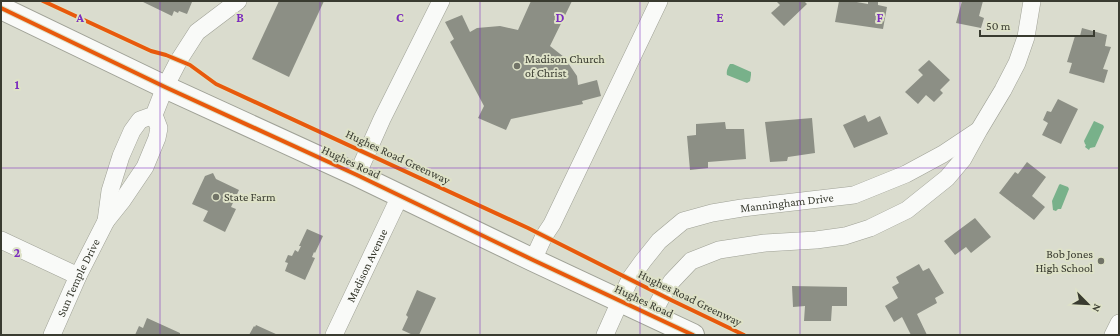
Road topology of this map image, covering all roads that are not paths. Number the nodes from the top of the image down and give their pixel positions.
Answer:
1 (238, 1) edge
2 (441, 1) edge
3 (659, 1) edge
4 (1032, 1) edge
5 (1, 8) edge
6 (165, 87) junction
7 (154, 115) junction
8 (979, 130) junction
9 (357, 175) junction
10 (400, 196) junction
11 (106, 221) junction
12 (1, 240) edge
13 (532, 260) junction
14 (78, 276) junction
15 (620, 301) junction
16 (652, 315) junction
17 (1119, 323) edge
18 (52, 335) edge
19 (334, 335) edge
20 (605, 335) edge
21 (693, 335) edge
22 (1113, 335) edge

1 - 6 street
2 - 9 street
3 - 13 street
4 - 8 street, Manningham Drive
5 - 6 main road, Hughes Road
6 - 7 street
6 - 9 main road, Hughes Road
7 - 11 street, Sun Temple Drive
7 - 11 street, Sun Temple Drive
8 - 15 street, Manningham Drive
8 - 16 street, Manningham Drive
9 - 10 main road, Hughes Road
10 - 13 main road, Hughes Road
10 - 19 street, Madison Avenue
11 - 14 street, Sun Temple Drive
12 - 14 street
13 - 15 main road, Hughes Road
14 - 18 street, Sun Temple Drive
15 - 16 main road, Hughes Road
15 - 20 street, Manningham Drive
16 - 21 main road, Hughes Road
17 - 22 street

